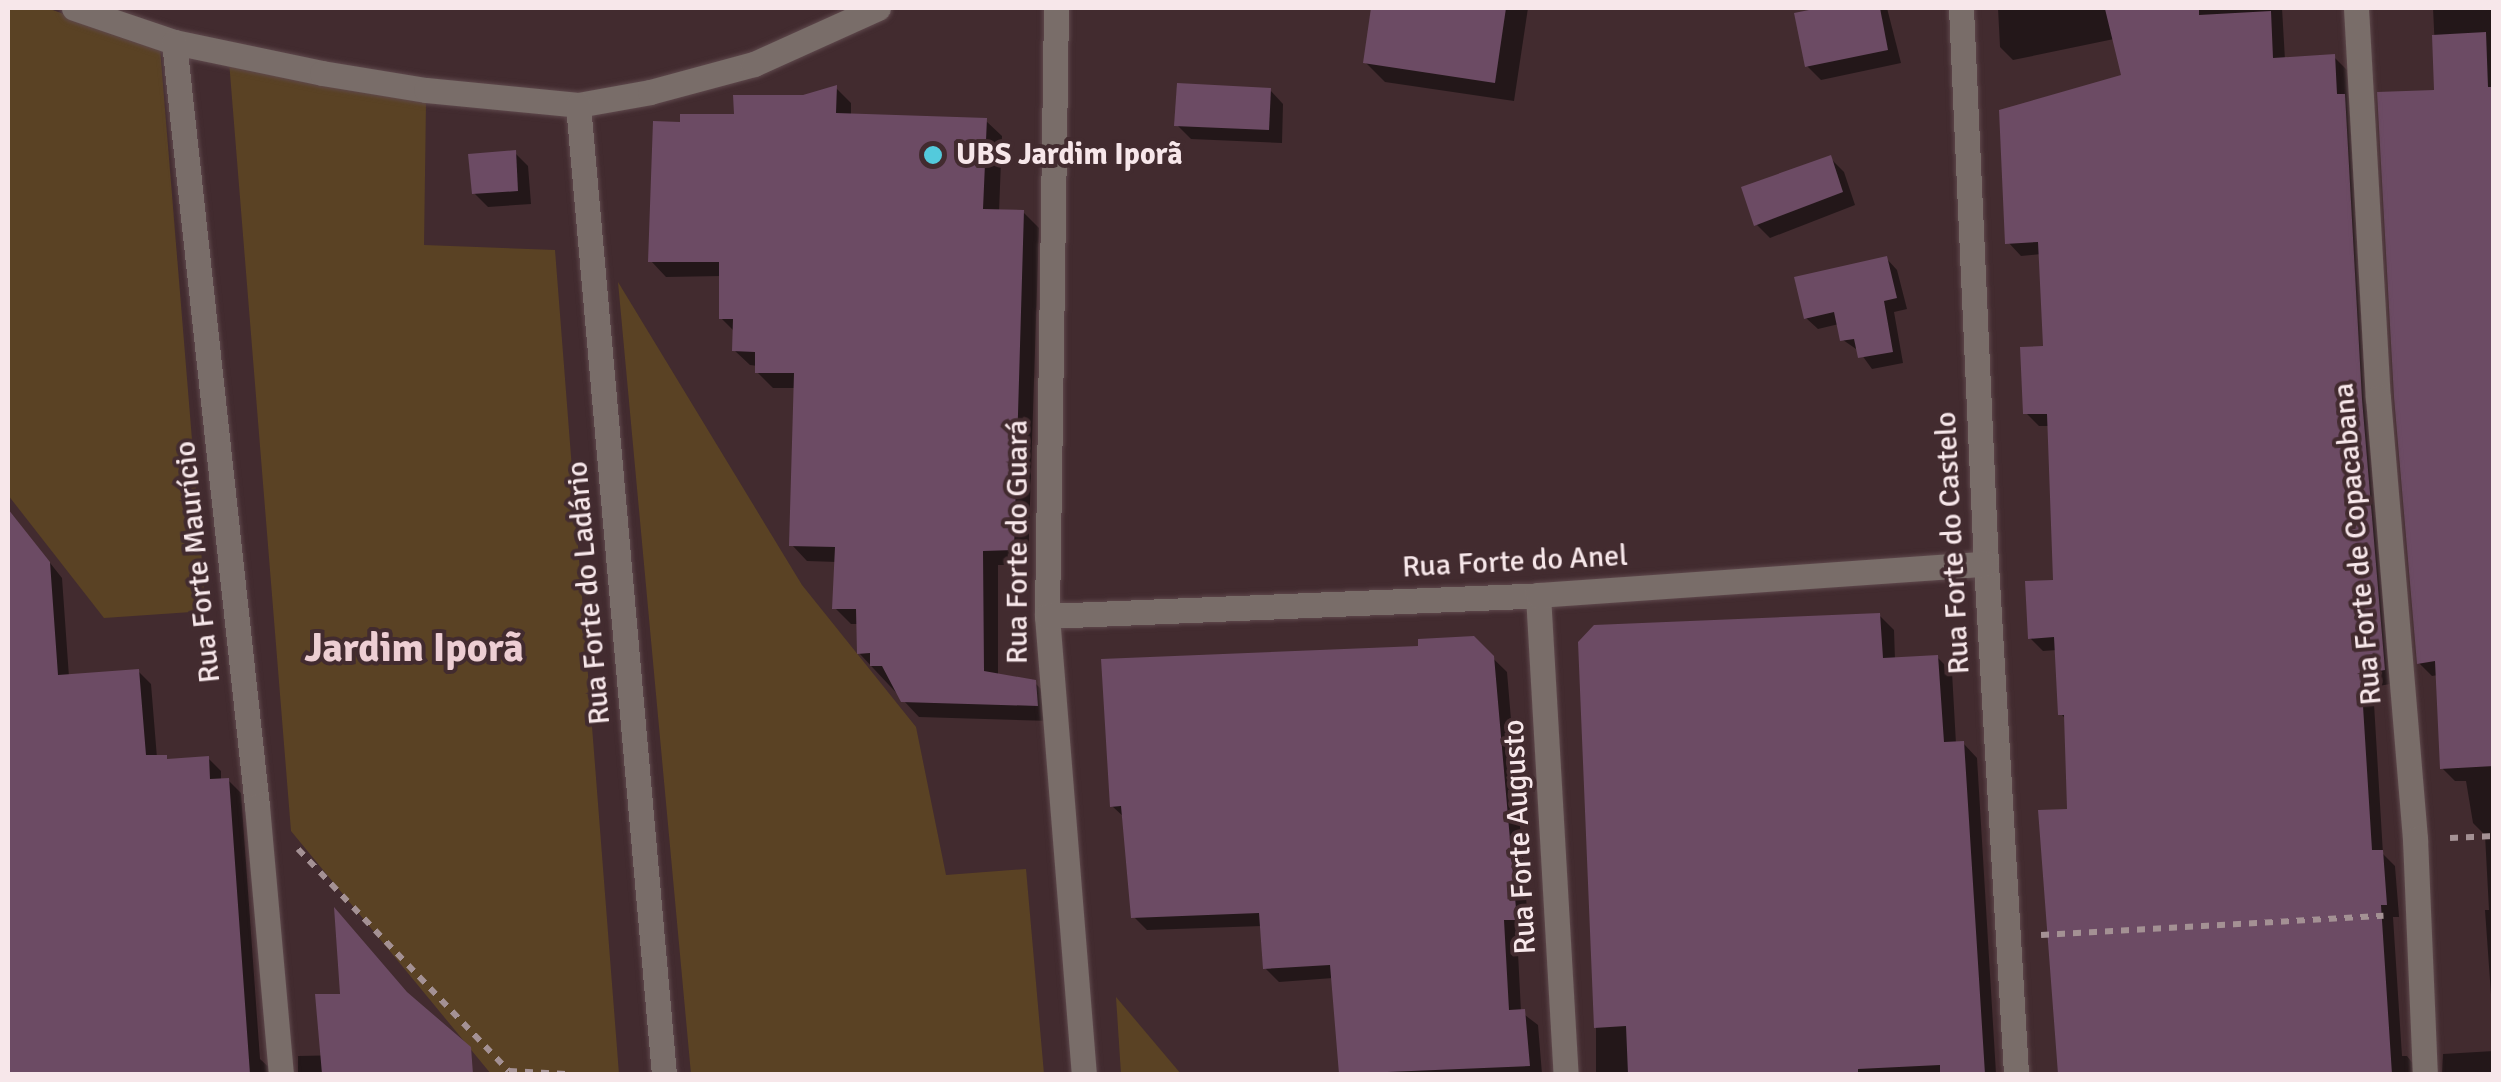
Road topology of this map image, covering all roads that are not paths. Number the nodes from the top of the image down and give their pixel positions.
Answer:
1 (74, 8) edge
2 (878, 8) edge
3 (1056, 8) edge
4 (1962, 8) edge
5 (2356, 8) edge
6 (174, 42) junction
7 (578, 105) junction
8 (1986, 564) junction
9 (1538, 595) junction
10 (1047, 616) junction
11 (281, 1074) edge
12 (664, 1074) edge
13 (1084, 1074) edge
14 (1566, 1074) edge
15 (2016, 1074) edge
16 (2425, 1074) edge

1 - 6 street
2 - 7 street
3 - 10 street, Rua Forte do Guará
4 - 8 street, Rua Forte do Castelo
5 - 16 street, Rua Forte de Copacabana
6 - 7 street
6 - 11 street, Rua Forte Maurício
7 - 12 street, Rua Forte do Ladário
8 - 9 street, Rua Forte do Anel
8 - 15 street, Rua Forte do Castelo
9 - 10 street, Rua Forte do Anel
9 - 14 street, Rua Forte Augusto
10 - 13 street, Rua Forte do Guará

